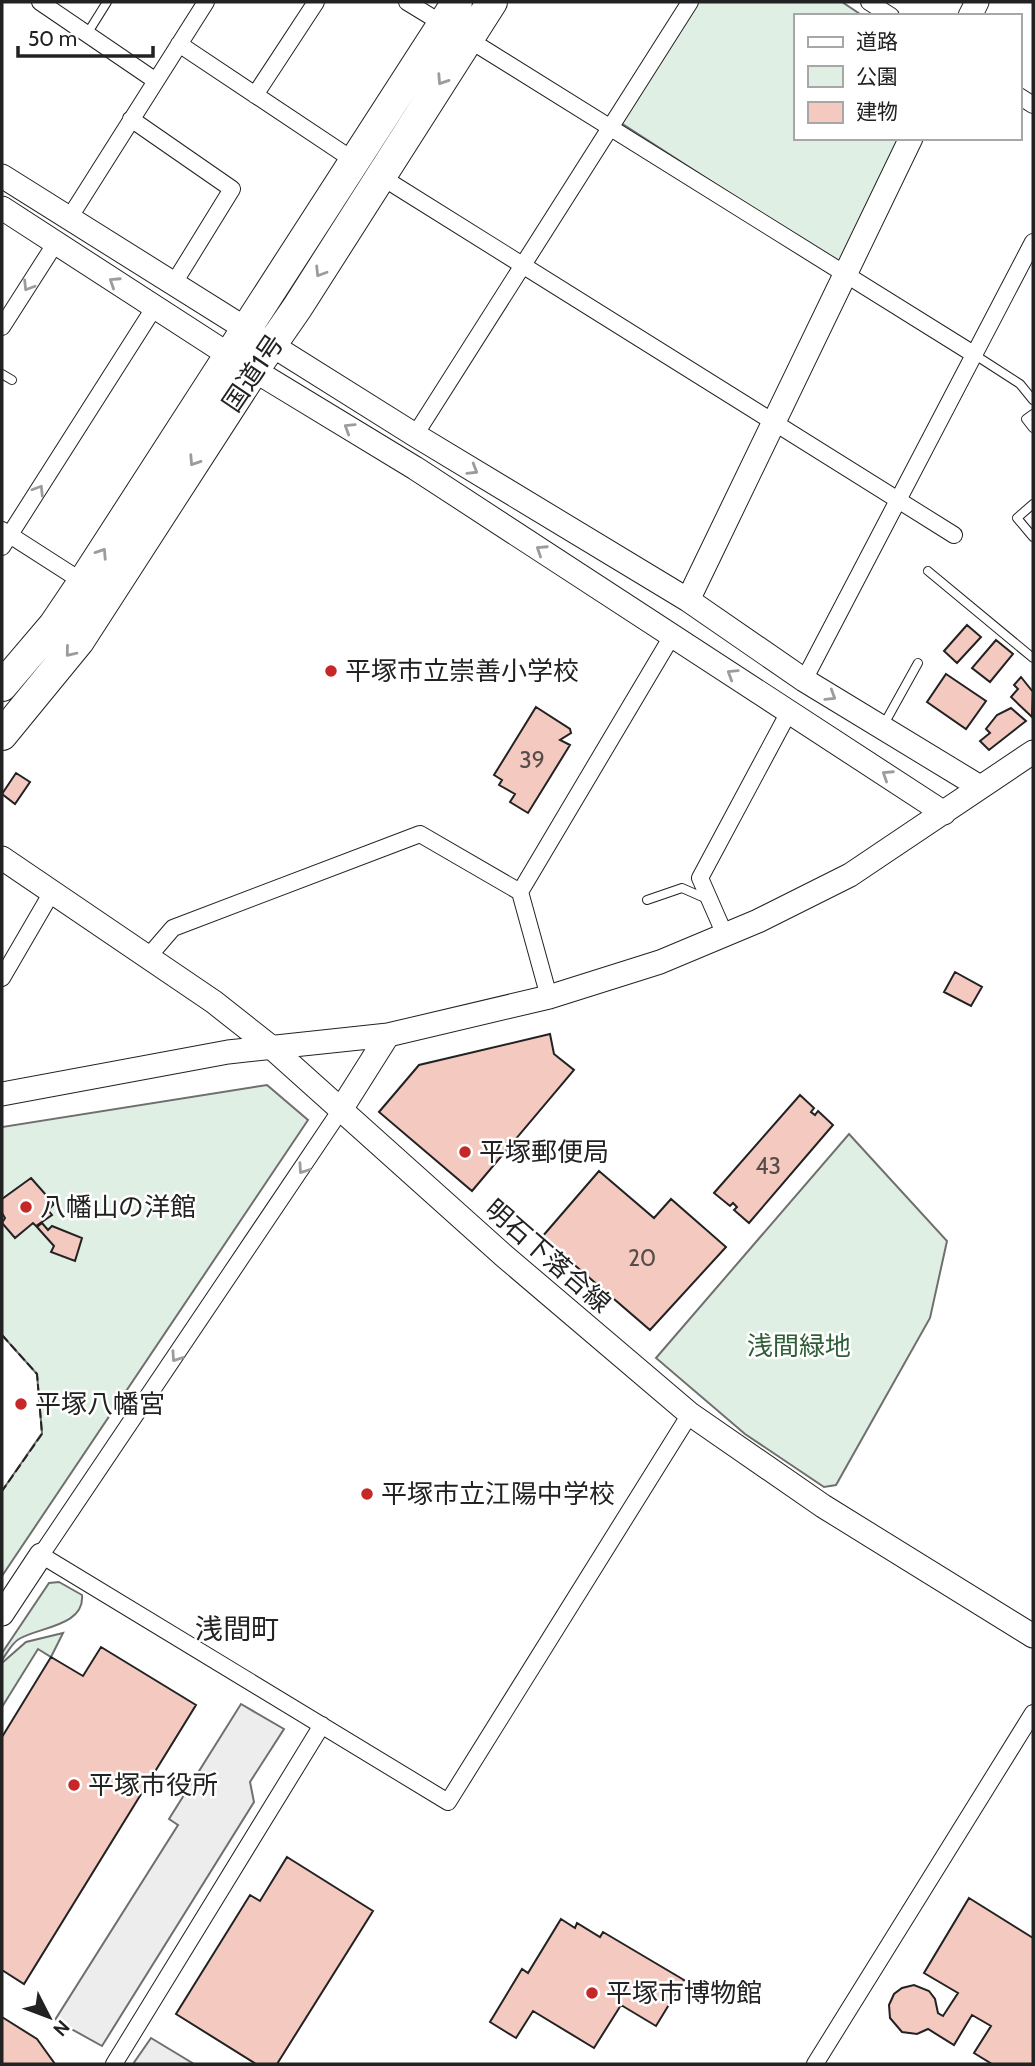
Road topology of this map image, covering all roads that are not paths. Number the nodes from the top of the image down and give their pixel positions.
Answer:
1 (40, 2) edge
2 (107, 2) edge
3 (206, 2) edge
4 (316, 2) edge
5 (407, 2) edge
6 (492, 2) edge
7 (690, 2) edge
8 (869, 2) edge
9 (888, 14) edge
10 (456, 22) edge
11 (87, 34) junction
12 (179, 44) junction
13 (156, 81) junction
14 (255, 95) junction
15 (131, 119) junction
16 (610, 127) junction
17 (910, 140) edge
18 (353, 160) junction
19 (2, 176) edge
20 (380, 176) junction
21 (2, 208) edge
22 (68, 220) junction
23 (1033, 242) edge
24 (55, 244) junction
25 (523, 265) junction
26 (845, 274) junction
27 (174, 283) junction
28 (154, 307) junction
29 (2, 327) edge
30 (260, 335) junction
31 (975, 355) junction
32 (241, 362) junction
33 (2, 374) edge
34 (12, 380) dead end
35 (1033, 400) edge
36 (1033, 414) edge
37 (775, 423) junction
38 (1033, 428) edge
39 (415, 435) junction
40 (899, 500) junction
41 (1033, 505) edge
42 (954, 535) dead end
43 (4, 537) edge
44 (1033, 537) edge
45 (928, 571) dead end
46 (83, 582) junction
47 (688, 600) junction
48 (672, 636) junction
49 (1033, 658) edge
50 (918, 663) dead end
51 (804, 680) junction
52 (2, 686) edge
53 (790, 710) junction
54 (882, 728) junction
55 (2, 735) edge
56 (1033, 752) edge
57 (980, 787) junction
58 (944, 813) junction
59 (2, 858) edge
60 (52, 892) junction
61 (520, 892) junction
62 (708, 899) junction
63 (648, 900) dead end
64 (724, 935) junction
65 (148, 957) junction
66 (2, 978) edge
67 (549, 997) junction
68 (388, 1035) junction
69 (271, 1047) junction
70 (2, 1094) edge
71 (340, 1111) junction
72 (690, 1414) junction
73 (41, 1555) junction
74 (2, 1614) edge
75 (1033, 1636) edge
76 (1033, 1713) edge
77 (322, 1725) junction
78 (114, 2064) edge
79 (815, 2064) edge

1 - 11 street
2 - 11 lane
3 - 12 street
4 - 14 street
5 - 10 street
6 - 10 highway, 国道1号
7 - 16 street
8 - 9 street
10 - 16 street
10 - 18 highway, 国道1号
10 -> 20 highway, 国道1号
11 - 13 street
12 - 13 street
12 - 14 street
13 - 15 street
14 - 18 street
15 - 22 street
15 - 27 street
16 - 25 street
16 - 26 street
17 - 26 street
18 - 30 highway, 国道1号
19 - 22 street
20 - 25 street
20 -> 30 highway, 国道1号
21 - 24 street
22 - 27 street
23 - 31 street
28 -> 24 street
24 -> 29 street
25 - 37 street
25 - 39 street
26 - 31 street
26 - 37 street
27 - 30 street
28 - 32 street
43 -> 28 street
30 - 32 highway, 国道1号
30 - 39 street
31 - 35 lane
31 - 40 street
46 -> 32 highway, 国道1号
48 -> 32 street
32 -> 55 highway, 国道1号
33 - 34 lane
36 - 38 lane
37 - 40 street
37 - 47 street
39 -> 47 street
40 - 42 street
40 - 51 street
41 - 44 lane
43 - 46 street
45 - 49 lane
46 - 52 highway, 国道1号
47 - 51 street
53 -> 48 street
48 - 61 street
50 - 54 lane
51 -> 54 street
58 -> 53 street
53 - 62 street
54 - 57 street
56 - 57 street
57 - 58 street
58 - 64 street
59 - 60 street, 明石下落合線
60 - 65 street, 明石下落合線
60 - 66 street
61 - 65 street
61 - 67 street
62 - 63 lane
62 - 64 street
64 - 67 street
65 - 69 street, 明石下落合線
67 - 68 street
68 - 69 street
68 - 71 street
69 - 70 street
69 - 71 street, 明石下落合線
71 - 72 street, 明石下落合線
71 -> 73 street
72 - 75 street, 明石下落合線
72 - 77 street
73 - 74 street
73 - 77 street
76 - 79 street
77 - 78 street

